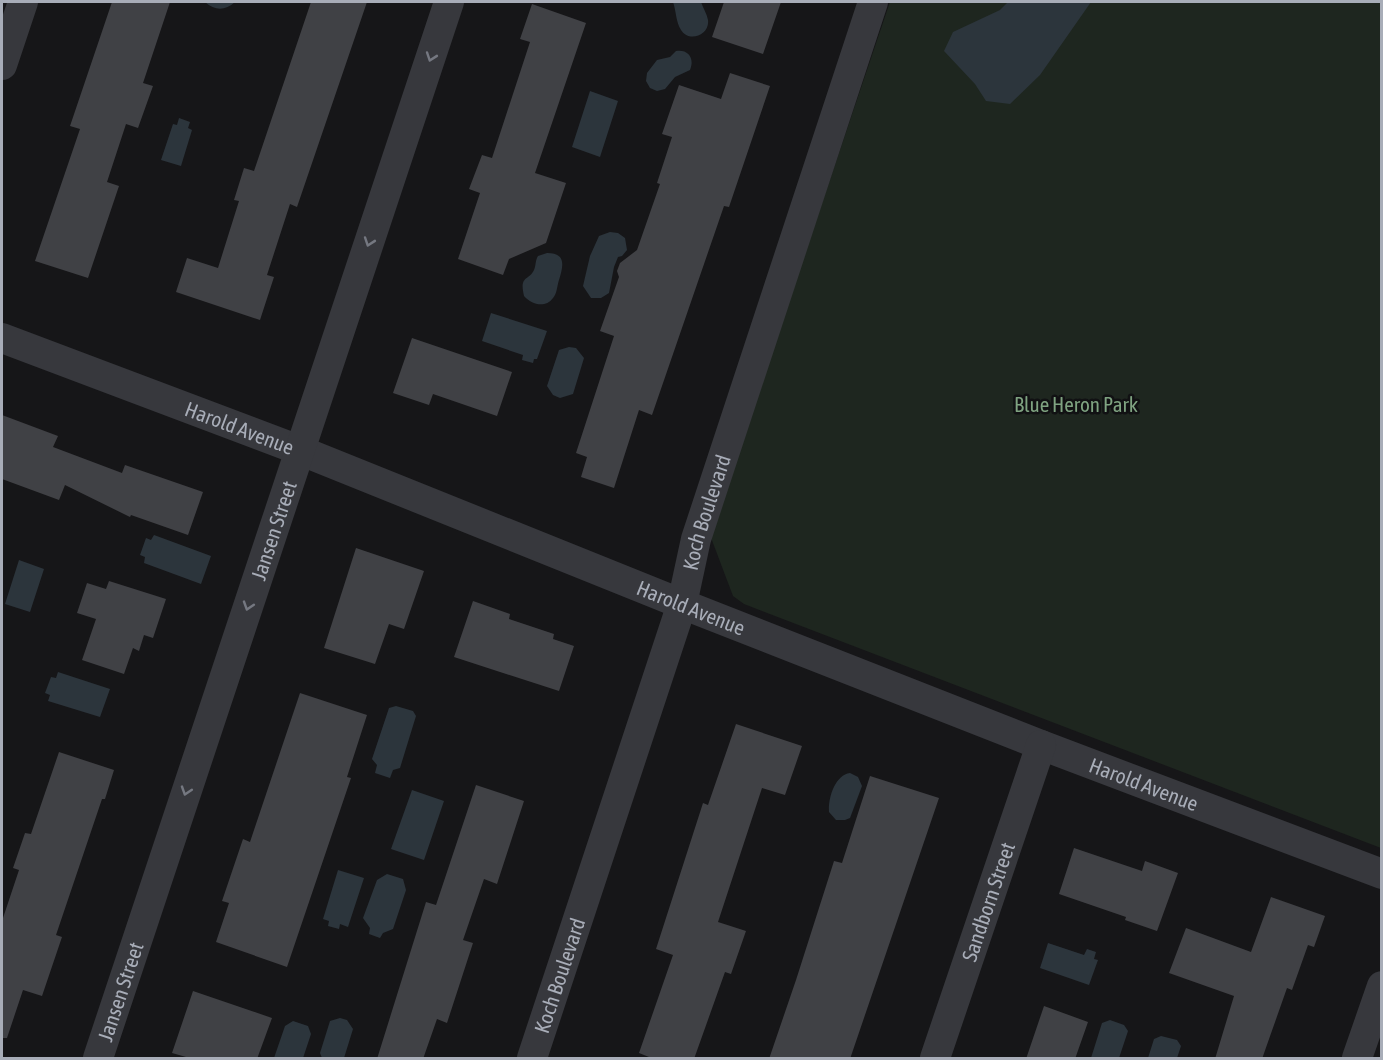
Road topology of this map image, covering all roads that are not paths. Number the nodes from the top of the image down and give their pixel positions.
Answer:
1 (23, 2) edge
2 (449, 2) edge
3 (873, 2) edge
4 (2, 65) edge
5 (2, 338) edge
6 (299, 450) junction
7 (682, 604) junction
8 (1041, 745) junction
9 (1382, 874) edge
10 (1382, 986) edge
11 (98, 1059) edge
12 (532, 1059) edge
13 (935, 1059) edge
14 (1357, 1059) edge

1 - 4 street
2 -> 6 street, Jansen Street
3 - 7 street, Koch Boulevard
5 - 6 street, Harold Avenue
6 - 7 street, Harold Avenue
6 -> 11 street, Jansen Street
7 - 8 street, Harold Avenue
7 - 12 street, Koch Boulevard
8 - 9 street, Harold Avenue
8 - 13 street, Sandborn Street
10 - 14 street

